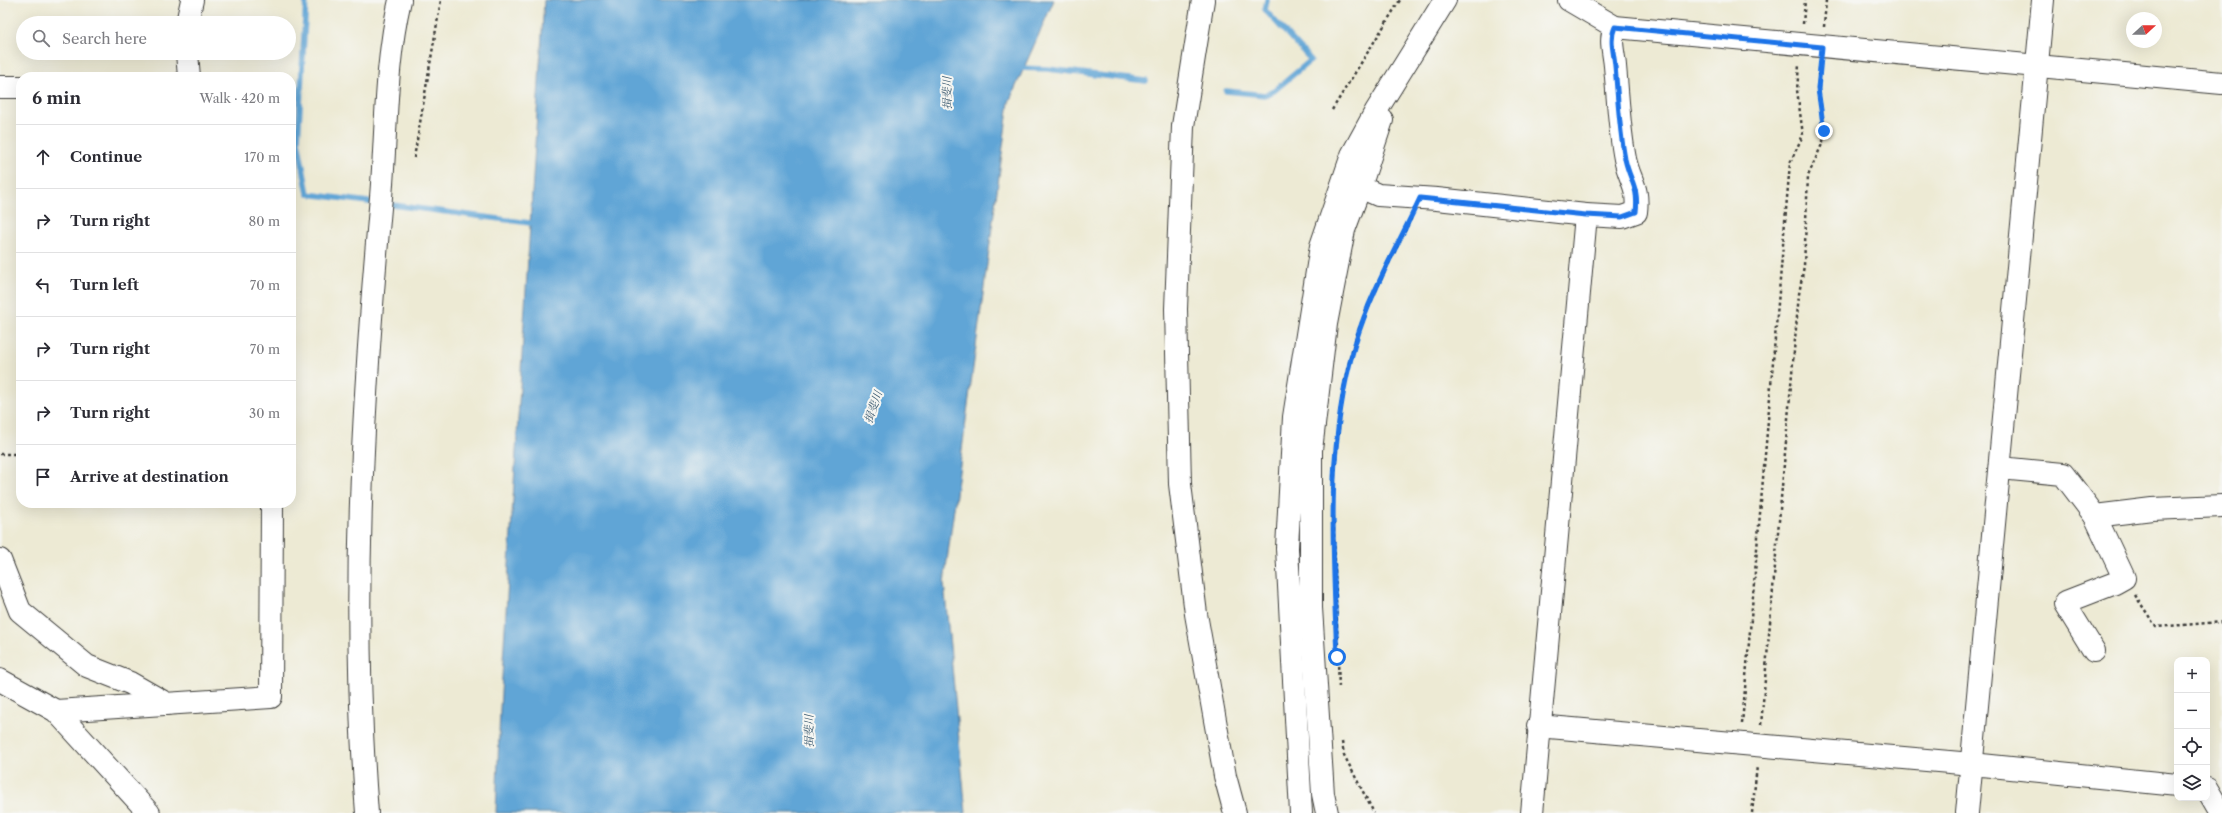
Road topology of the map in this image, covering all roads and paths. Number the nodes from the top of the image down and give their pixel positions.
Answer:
1 (192, 0) edge
2 (400, 0) edge
3 (441, 0) edge
4 (1203, 0) edge
5 (1400, 0) edge
6 (1445, 0) edge
7 (1568, 0) edge
8 (1805, 0) edge
9 (1826, 0) edge
10 (2043, 0) edge
11 (189, 16) edge
12 (1615, 27) junction
13 (1812, 46) junction
14 (188, 60) edge
15 (2036, 67) junction
16 (189, 72) edge
17 (2222, 84) edge
18 (0, 87) edge
19 (16, 87) edge
20 (1332, 110) dead end
21 (1376, 110) junction
22 (414, 158) dead end
23 (1360, 187) junction
24 (1420, 198) junction
25 (1586, 215) junction
26 (0, 454) edge
27 (16, 454) edge
28 (2000, 468) junction
29 (1333, 496) dead end
30 (2222, 506) edge
31 (272, 508) edge
32 (1333, 512) dead end
33 (2095, 516) junction
34 (0, 560) edge
35 (2124, 578) junction
36 (2222, 622) edge
37 (2094, 651) dead end
38 (0, 680) edge
39 (1339, 694) dead end
40 (168, 704) junction
41 (56, 712) junction
42 (1538, 726) junction
43 (1341, 739) dead end
44 (1749, 746) junction
45 (1972, 764) junction
46 (2174, 785) edge
47 (2210, 789) edge
48 (2222, 790) edge
49 (2210, 794) edge
50 (149, 813) edge
51 (367, 813) edge
52 (1235, 813) edge
53 (1301, 813) edge
54 (1327, 813) edge
55 (1374, 813) edge
56 (1532, 813) edge
57 (1752, 813) edge
58 (1967, 813) edge
59 (2222, 813) edge

1 - 11 street
2 - 51 street
3 - 22 path
4 - 52 street
5 - 20 path
6 - 21 street
7 - 12 street
8 - 13 path
9 - 13 path
10 - 15 street
12 - 13 street
12 - 25 street
13 - 15 street
13 - 44 path
13 - 44 path
14 - 16 street
15 - 17 street
15 - 28 street
18 - 19 street
21 - 23 street
21 - 53 street
23 - 24 street
23 - 54 street
24 - 25 street
24 - 29 path
25 - 42 street
26 - 27 path
28 - 33 street
28 - 45 street
30 - 33 street
31 - 40 street
32 - 39 path
33 - 35 street
34 - 40 street
35 - 36 path
35 - 37 street
38 - 41 street
40 - 41 street
41 - 50 street
42 - 44 street
42 - 56 street
43 - 55 path
44 - 45 street
44 - 57 path
45 - 46 street
45 - 58 street
47 - 48 street
49 - 59 street

